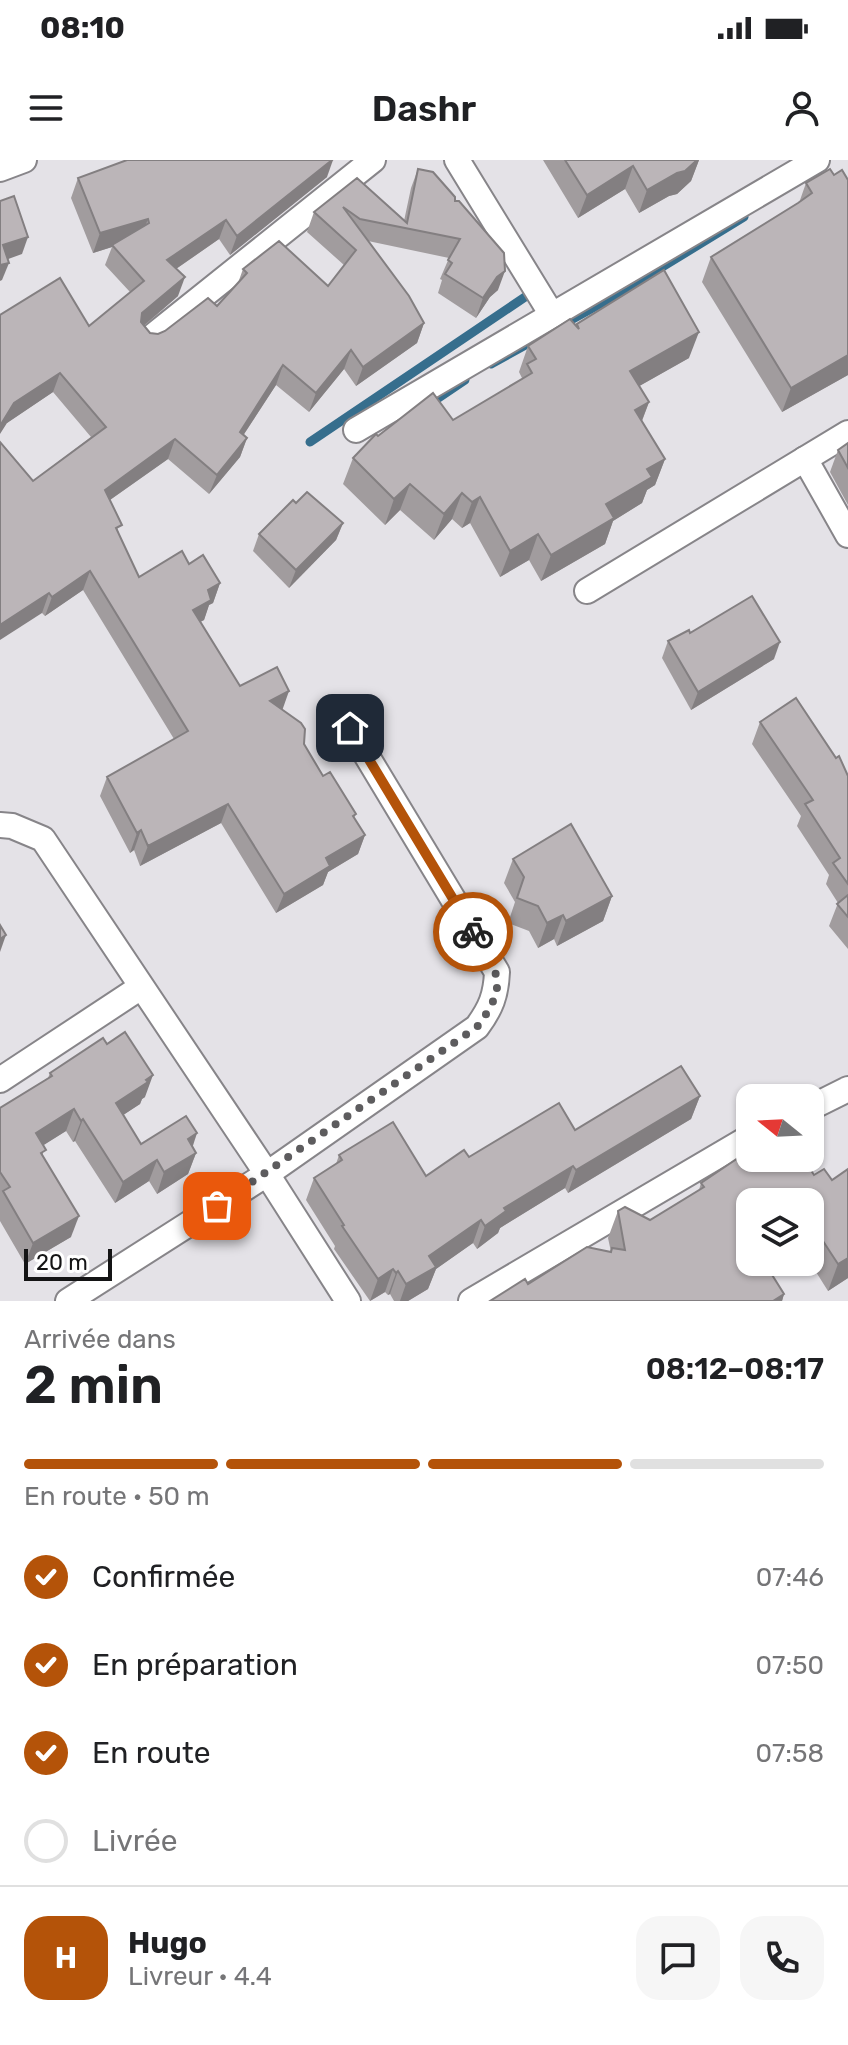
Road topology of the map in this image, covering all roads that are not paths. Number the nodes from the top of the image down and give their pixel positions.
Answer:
1 (24, 160) edge
2 (373, 160) edge
3 (457, 160) edge
4 (817, 160) edge
5 (0, 169) edge
6 (552, 315) junction
7 (149, 339) edge
8 (356, 430) dead end
9 (848, 433) edge
10 (805, 459) junction
11 (848, 535) edge
12 (587, 591) dead end
13 (350, 728) dead end
14 (0, 825) edge
15 (141, 987) junction
16 (0, 1080) edge
17 (848, 1089) edge
18 (824, 1101) edge
19 (736, 1145) edge
20 (267, 1174) junction
21 (68, 1301) edge
22 (348, 1301) edge
23 (471, 1301) edge

1 - 5 street
2 - 7 street
3 - 6 street
4 - 6 street
6 - 8 street
9 - 10 street
10 - 11 street
10 - 12 street
13 - 20 street
14 - 15 street
15 - 16 street
15 - 20 street
17 - 18 street
19 - 23 street
20 - 21 street
20 - 22 street

